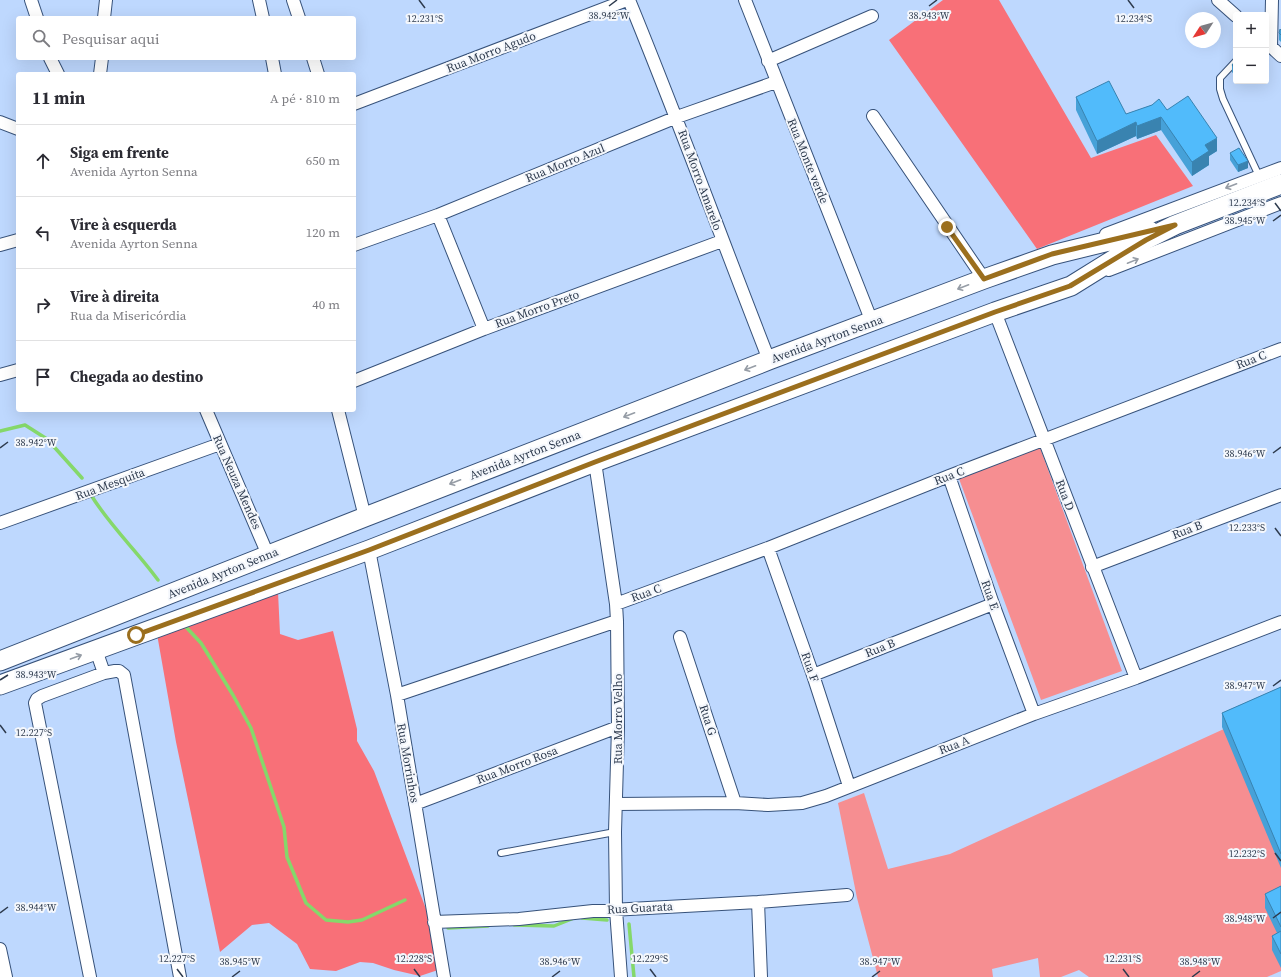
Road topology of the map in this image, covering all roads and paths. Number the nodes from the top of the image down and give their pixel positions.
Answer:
1 (31, 0) edge
2 (106, 0) edge
3 (259, 0) edge
4 (293, 0) edge
5 (628, 0) edge
6 (744, 0) edge
7 (1218, 0) edge
8 (1272, 0) edge
9 (1233, 13) edge
10 (36, 16) edge
11 (104, 16) edge
12 (263, 16) edge
13 (298, 16) edge
14 (872, 16) dead end
15 (1269, 44) edge
16 (1281, 56) edge
17 (51, 60) edge
18 (102, 60) edge
19 (272, 60) edge
20 (314, 60) edge
21 (768, 60) junction
22 (1233, 64) edge
23 (57, 72) edge
24 (100, 72) edge
25 (275, 72) edge
26 (317, 72) edge
27 (776, 82) junction
28 (356, 103) edge
29 (872, 116) dead end
30 (677, 117) junction
31 (0, 122) edge
32 (16, 127) edge
33 (1281, 168) edge
34 (1259, 176) junction
35 (1281, 184) edge
36 (1281, 202) edge
37 (438, 215) junction
38 (1175, 225) junction
39 (16, 241) edge
40 (722, 241) junction
41 (356, 244) edge
42 (0, 245) edge
43 (1052, 254) junction
44 (984, 279) junction
45 (1070, 286) junction
46 (995, 312) junction
47 (872, 322) junction
48 (484, 329) junction
49 (1281, 349) edge
50 (769, 360) junction
51 (16, 371) edge
52 (0, 375) edge
53 (356, 380) edge
54 (207, 412) edge
55 (339, 412) edge
56 (1044, 439) junction
57 (220, 444) junction
58 (595, 462) junction
59 (948, 476) junction
60 (1281, 495) edge
61 (365, 517) junction
62 (0, 523) edge
63 (768, 548) junction
64 (369, 550) junction
65 (268, 554) junction
66 (1092, 567) junction
67 (616, 604) junction
68 (993, 604) junction
69 (617, 621) junction
70 (1281, 622) edge
71 (680, 637) dead end
72 (96, 650) junction
73 (0, 662) edge
74 (104, 674) junction
75 (813, 675) junction
76 (1136, 678) junction
77 (0, 685) edge
78 (397, 695) junction
79 (1034, 714) junction
80 (618, 727) junction
81 (850, 786) junction
82 (735, 803) junction
83 (415, 804) junction
84 (616, 804) junction
85 (615, 832) junction
86 (501, 854) dead end
87 (847, 895) dead end
88 (758, 902) junction
89 (616, 910) junction
90 (434, 922) junction
91 (0, 949) edge
92 (6, 977) edge
93 (90, 977) edge
94 (180, 977) edge
95 (444, 977) edge
96 (621, 977) edge
97 (761, 977) edge

1 - 10 street
2 - 11 street
3 - 12 street
4 - 13 street
5 - 28 street, Rua Morro Agudo
5 - 30 street, Rua Morro Amarelo
6 - 21 street, Rua Monte verde
7 - 9 street
8 - 15 street
14 - 21 street
15 - 16 street
17 - 23 street
18 - 24 street
19 - 25 street
20 - 26 street
21 - 27 street, Rua Monte verde
22 - 34 lane
27 - 30 street, Rua Morro Azul
27 - 47 street, Rua Monte verde
29 - 44 street
30 - 37 street, Rua Morro Azul
30 - 40 street, Rua Morro Amarelo
31 - 32 street
33 - 34 street, Avenida Ayrton Senna
34 -> 43 street, Avenida Ayrton Senna
35 - 38 main road
45 -> 36 street
37 - 41 street, Rua Morro Azul
37 - 48 street
38 - 43 main road, Avenida Ayrton Senna
38 - 45 main road
39 - 42 street
40 - 48 street, Rua Morro Preto
40 - 50 street, Rua Morro Amarelo
43 - 44 main road, Avenida Ayrton Senna
44 -> 47 main road, Avenida Ayrton Senna
45 - 46 main road
46 - 56 street, Rua D
46 - 58 main road
47 - 50 main road, Avenida Ayrton Senna
48 - 53 street, Rua Morro Preto
49 - 56 street, Rua C
50 -> 61 main road, Avenida Ayrton Senna
51 - 52 street
54 - 57 street, Rua Neuza Mendes
55 - 61 street
56 - 59 street, Rua C
56 - 66 street, Rua D
57 - 62 street, Rua Mesquita
57 - 65 street, Rua Neuza Mendes
58 - 64 main road
58 - 67 street, Rua Morro Velho
59 - 63 street, Rua C
59 - 68 street, Rua E
60 - 66 street, Rua B
61 - 65 main road, Avenida Ayrton Senna
63 - 67 street, Rua C
63 - 75 street, Rua F
64 - 72 main road
64 - 78 street, Rua Morrinhos
65 - 73 main road, Avenida Ayrton Senna
66 - 76 street, Rua D
67 - 69 street, Rua Morro Velho
68 - 75 street, Rua B
68 - 79 street, Rua E
69 - 78 street
69 - 80 street, Rua Morro Velho
70 - 76 street, Rua A
71 - 82 street, Rua G
72 - 74 street
77 -> 72 main road
74 - 93 street
74 - 94 street
75 - 81 street, Rua F
76 - 79 street, Rua A
78 - 83 street, Rua Morrinhos
79 - 81 street, Rua A
80 - 83 street, Rua Morro Rosa
80 - 84 street, Rua Morro Velho
81 - 82 street, Rua A
82 - 84 street, Rua A
83 - 90 street, Rua Morrinhos
84 - 85 street, Rua Morro Velho
85 - 86 lane
85 - 89 street, Rua Morro Velho
87 - 88 street, Rua Guarata
88 - 89 street, Rua Guarata
88 - 97 street
89 - 90 street, Rua Guarata
89 - 96 street, Rua Morro Velho
90 - 95 street, Rua Morrinhos
91 - 92 street

